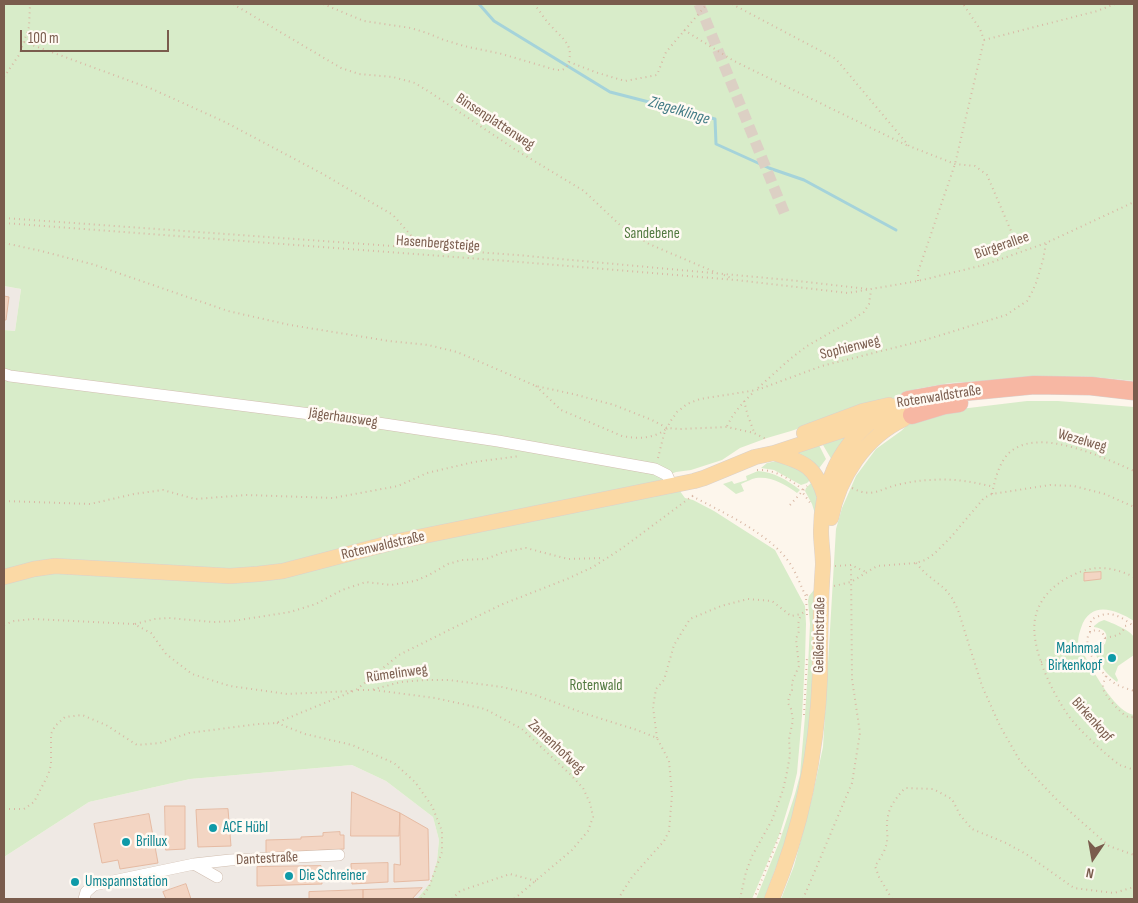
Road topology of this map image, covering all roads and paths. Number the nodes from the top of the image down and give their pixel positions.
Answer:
1 (30, 4) edge
2 (233, 4) edge
3 (323, 4) edge
4 (534, 4) edge
5 (707, 4) edge
6 (732, 4) edge
7 (963, 4) edge
8 (1115, 4) edge
9 (684, 30) junction
10 (984, 40) junction
11 (24, 42) junction
12 (569, 62) junction
13 (4, 77) edge
14 (909, 146) junction
15 (955, 164) junction
16 (1134, 202) edge
17 (4, 218) edge
18 (4, 223) edge
19 (4, 243) edge
20 (1046, 243) junction
21 (422, 248) junction
22 (1020, 252) junction
23 (721, 274) junction
24 (736, 280) junction
25 (918, 281) junction
26 (871, 290) junction
27 (4, 374) edge
28 (536, 386) junction
29 (756, 390) junction
30 (1134, 391) edge
31 (744, 401) junction
32 (1134, 402) edge
33 (910, 408) junction
34 (871, 422) junction
35 (727, 427) junction
36 (667, 428) junction
37 (754, 433) junction
38 (766, 439) dead end
39 (774, 453) junction
40 (520, 456) dead end
41 (756, 464) junction
42 (655, 468) junction
43 (1134, 471) edge
44 (808, 485) dead end
45 (672, 486) junction
46 (994, 487) junction
47 (803, 490) junction
48 (858, 491) dead end
49 (696, 492) dead end
50 (992, 494) junction
51 (692, 496) junction
52 (825, 498) junction
53 (4, 501) edge
54 (790, 504) dead end
55 (1134, 507) edge
56 (813, 509) dead end
57 (823, 556) junction
58 (606, 558) junction
59 (916, 563) junction
60 (840, 565) dead end
61 (851, 565) junction
62 (866, 572) junction
63 (4, 577) edge
64 (1134, 577) edge
65 (850, 582) junction
66 (837, 585) dead end
67 (810, 592) dead end
68 (806, 597) junction
69 (807, 610) junction
70 (801, 614) junction
71 (808, 617) dead end
72 (134, 624) junction
73 (4, 625) edge
74 (1131, 625) junction
75 (1134, 627) edge
76 (1090, 632) junction
77 (1105, 638) junction
78 (807, 650) dead end
79 (1089, 650) junction
80 (1051, 659) dead end
81 (1041, 662) junction
82 (1106, 676) junction
83 (356, 690) junction
84 (371, 690) junction
85 (1134, 691) edge
86 (804, 716) dead end
87 (1134, 717) edge
88 (276, 723) junction
89 (657, 738) junction
90 (1134, 770) edge
91 (4, 809) edge
92 (783, 827) dead end
93 (339, 855) dead end
94 (1134, 855) edge
95 (194, 864) junction
96 (218, 877) dead end
97 (536, 881) junction
98 (1134, 887) edge
99 (84, 899) edge
100 (421, 899) edge
101 (452, 899) edge
102 (514, 899) edge
103 (618, 899) edge
104 (740, 899) edge
105 (754, 899) edge
106 (772, 899) edge
107 (803, 899) edge
108 (892, 899) edge

1 - 11 path
2 - 23 path, Binsenplattenweg
3 - 12 path
4 - 12 path
5 - 9 path
6 - 14 path
7 - 10 path
8 - 10 path
9 - 12 path
9 - 14 path
10 - 15 path
11 - 13 path
11 - 21 path
14 - 15 path
15 - 22 path
15 - 25 path
16 - 20 path, Bürgerallee
17 - 21 path
18 - 24 path, Hasenbergsteige
19 - 28 path
20 - 22 path, Bürgerallee
20 - 29 path, Sophienweg
21 - 23 path
22 - 25 path, Bürgerallee
23 - 24 path, Binsenplattenweg
23 - 26 path
24 - 26 path, Hasenbergsteige
25 - 26 path, Bürgerallee
26 - 29 path
27 - 42 street, Jägerhausweg
28 - 36 path
28 - 36 path
29 - 31 path
29 - 36 path, Sophienweg
30 - 33 highway, Rotenwaldstraße
31 - 35 path
31 - 37 path
32 - 33 highway, Rotenwaldstraße
33 - 34 main road, Rotenwaldstraße
33 - 41 main road, Rotenwaldstraße
33 - 57 main road, Rotenwaldstraße
34 - 39 main road, Rotenwaldstraße
34 - 52 main road, Geißeichstraße
35 - 36 path
35 - 37 path
36 - 42 path, Sophienweg
37 - 38 path
39 - 41 main road, Rotenwaldstraße
39 - 52 main road
40 - 53 path
41 - 45 main road, Rotenwaldstraße
41 - 47 path
42 - 45 street
43 - 46 path, Wezelweg
44 - 47 path
45 - 63 main road, Rotenwaldstraße
46 - 48 path
46 - 50 path, Wezelweg
47 - 54 path
47 - 56 path
49 - 51 path
50 - 55 path
50 - 59 path
51 - 58 path
51 - 68 path
52 - 57 main road, Geißeichstraße
57 - 106 main road, Geißeichstraße
58 - 72 path
58 - 83 path
59 - 62 path
59 - 94 path
60 - 61 path
61 - 62 path
61 - 65 path
62 - 65 path
64 - 81 path, Birkenkopf
65 - 66 path
65 - 107 path
67 - 68 path
68 - 69 path
69 - 70 path
69 - 71 path
70 - 89 path
70 - 104 path
72 - 73 path
72 - 83 path, Rümelinweg
74 - 75 path
74 - 76 path
74 - 77 path
76 - 77 path
76 - 79 path
77 - 79 path
78 - 86 path
79 - 82 path
80 - 81 path
81 - 90 path, Birkenkopf
82 - 85 path
82 - 87 path
83 - 84 path, Rümelinweg
83 - 88 path
84 - 89 path, Rümelinweg
84 - 97 path, Zamenhofweg
88 - 91 path
88 - 100 path
89 - 103 path
92 - 105 path
93 - 95 street, Dantestraße
95 - 96 street, Dantestraße
95 - 99 street, Dantestraße
97 - 101 path
97 - 102 path, Zamenhofweg
98 - 108 path

